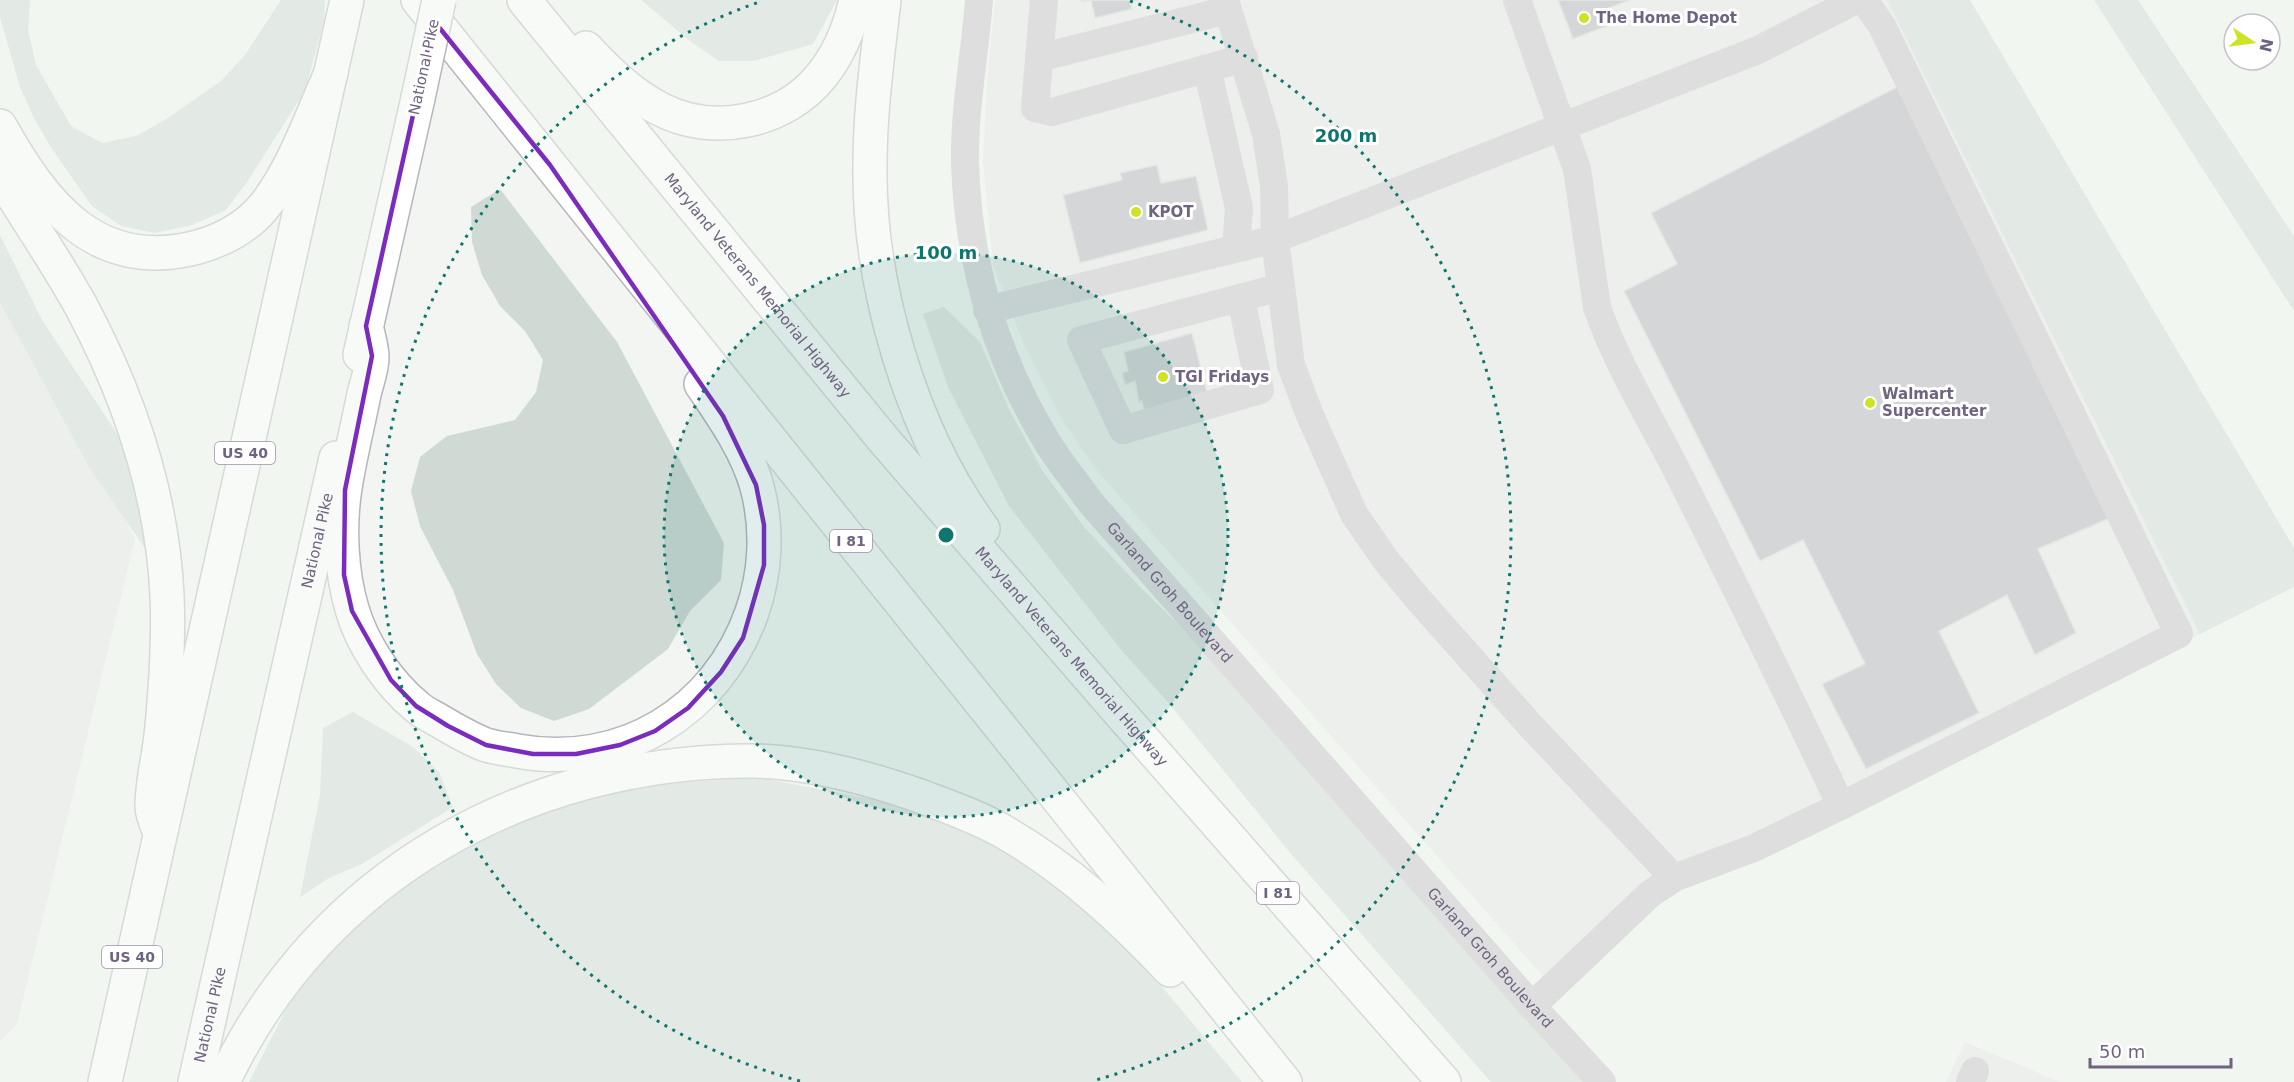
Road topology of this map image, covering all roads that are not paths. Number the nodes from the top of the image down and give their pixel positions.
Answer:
1 (418, 0) edge
2 (439, 0) edge
3 (524, 0) edge
4 (541, 0) edge
5 (856, 0) edge
6 (884, 0) edge
7 (980, 0) edge
8 (1044, 0) edge
9 (1517, 0) edge
10 (1856, 0) edge
11 (1864, 0) edge
12 (346, 2) edge
13 (1226, 5) edge
14 (1039, 58) junction
15 (1244, 58) junction
16 (1207, 68) junction
17 (331, 73) junction
18 (1563, 125) junction
19 (0, 126) edge
20 (550, 165) junction
21 (0, 175) edge
22 (1275, 239) junction
23 (1236, 248) junction
24 (1281, 287) junction
25 (1241, 299) junction
26 (987, 310) junction
27 (366, 326) junction
28 (1296, 378) junction
29 (1260, 390) junction
30 (1112, 704) junction
31 (1841, 806) junction
32 (160, 833) junction
33 (1674, 878) junction
34 (1532, 1006) junction
35 (105, 1082) edge
36 (195, 1082) edge
37 (223, 1082) edge
38 (1277, 1082) edge
39 (1285, 1082) edge
40 (1444, 1082) edge
41 (1602, 1082) edge

1 - 20 main road, I 81
2 - 27 main road, National Pike, bridge
3 - 30 main road, Maryland Veterans Memorial Highway / I 81
4 - 5 main road
6 - 30 main road
7 - 26 street, Garland Groh Boulevard
8 - 14 street
9 - 18 street
10 - 18 street
11 - 31 street
12 - 17 main road, US 40
13 - 14 street
13 - 15 street
14 - 16 street
15 - 16 street
15 - 22 street
16 - 23 street
17 - 19 main road
17 - 32 main road, US 40
18 - 22 street
18 - 31 street
20 - 27 main road
20 - 39 main road, I 81
21 - 32 main road
22 - 23 street
22 - 24 street
23 - 26 street
24 - 25 street
24 - 28 street
25 - 29 street
25 - 29 street
26 - 34 street, Garland Groh Boulevard
27 - 36 main road, National Pike
28 - 29 street
28 - 33 street
30 - 40 main road, Maryland Veterans Memorial Highway / I 81
31 - 33 street
32 - 35 main road, US 40
33 - 34 street
34 - 41 street, Garland Groh Boulevard
37 - 38 main road

